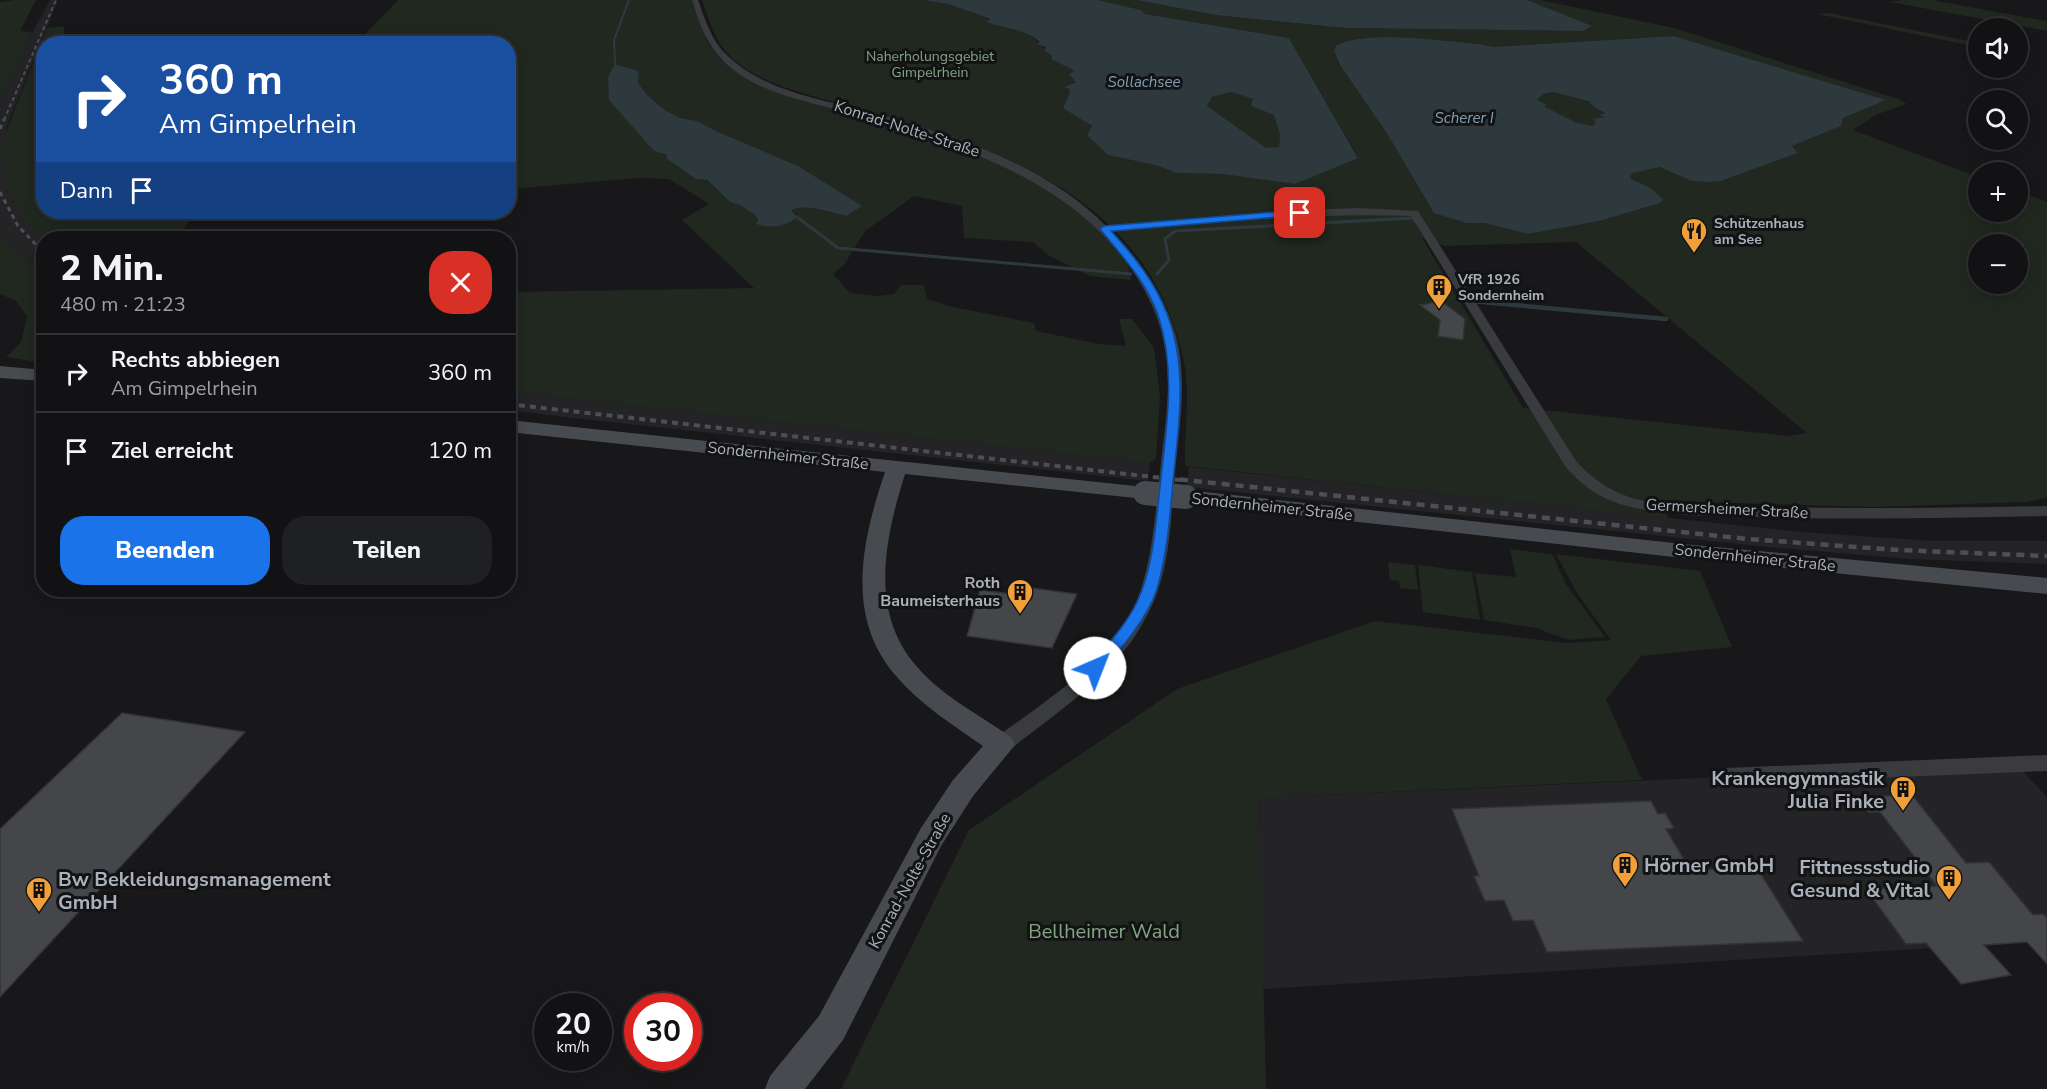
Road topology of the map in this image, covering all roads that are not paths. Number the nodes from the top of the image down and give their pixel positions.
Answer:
1 (695, 0) edge
2 (1104, 229) junction
3 (0, 372) edge
4 (36, 375) edge
5 (516, 427) edge
6 (897, 467) junction
7 (2047, 511) edge
8 (2043, 589) edge
9 (1001, 745) junction
10 (2047, 763) edge
11 (1726, 776) dead end
12 (783, 1089) edge

1 - 2 street, Konrad-Nolte-Straße
2 - 7 street, Germersheimer Straße
2 - 9 street, Konrad-Nolte-Straße
3 - 4 main road
5 - 6 main road, Sondernheimer Straße
6 - 8 main road, Sondernheimer Straße, bridge
6 - 9 main road
9 - 12 main road, Konrad-Nolte-Straße
10 - 11 street

